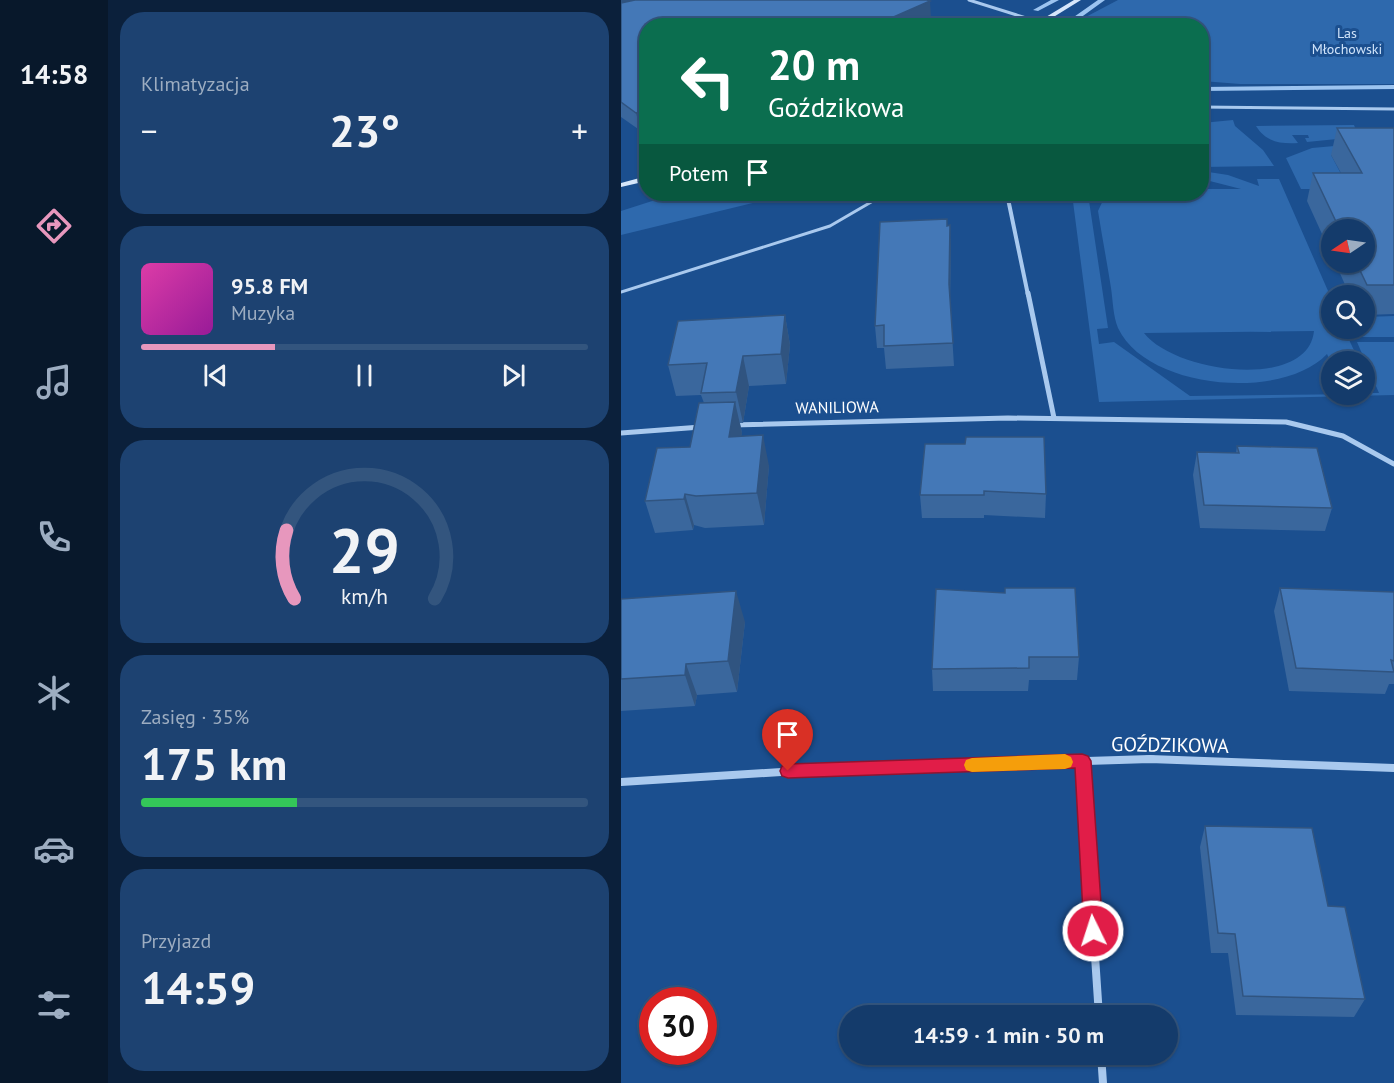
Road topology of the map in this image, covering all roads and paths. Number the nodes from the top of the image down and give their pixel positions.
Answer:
1 (969, 0) edge
2 (1078, 0) edge
3 (1019, 18) edge
4 (1046, 18) edge
5 (1209, 107) edge
6 (1394, 109) edge
7 (639, 180) edge
8 (621, 185) edge
9 (873, 201) edge
10 (1008, 201) edge
11 (621, 292) edge
12 (1054, 418) junction
13 (726, 425) edge
14 (714, 426) edge
15 (621, 433) edge
16 (1394, 464) edge
17 (1082, 761) junction
18 (1394, 768) edge
19 (621, 782) edge
20 (1098, 1005) edge
21 (1102, 1065) edge
22 (1103, 1083) edge

1 - 3 street
2 - 4 main road
5 - 6 street
7 - 8 main road
9 - 11 lane
10 - 12 street
12 - 13 street, WANILIOWA
12 - 16 street, WANILIOWA
14 - 15 street
17 - 18 street, GOŹDZIKOWA
17 - 19 street, GOŹDZIKOWA
17 - 20 street
21 - 22 street

